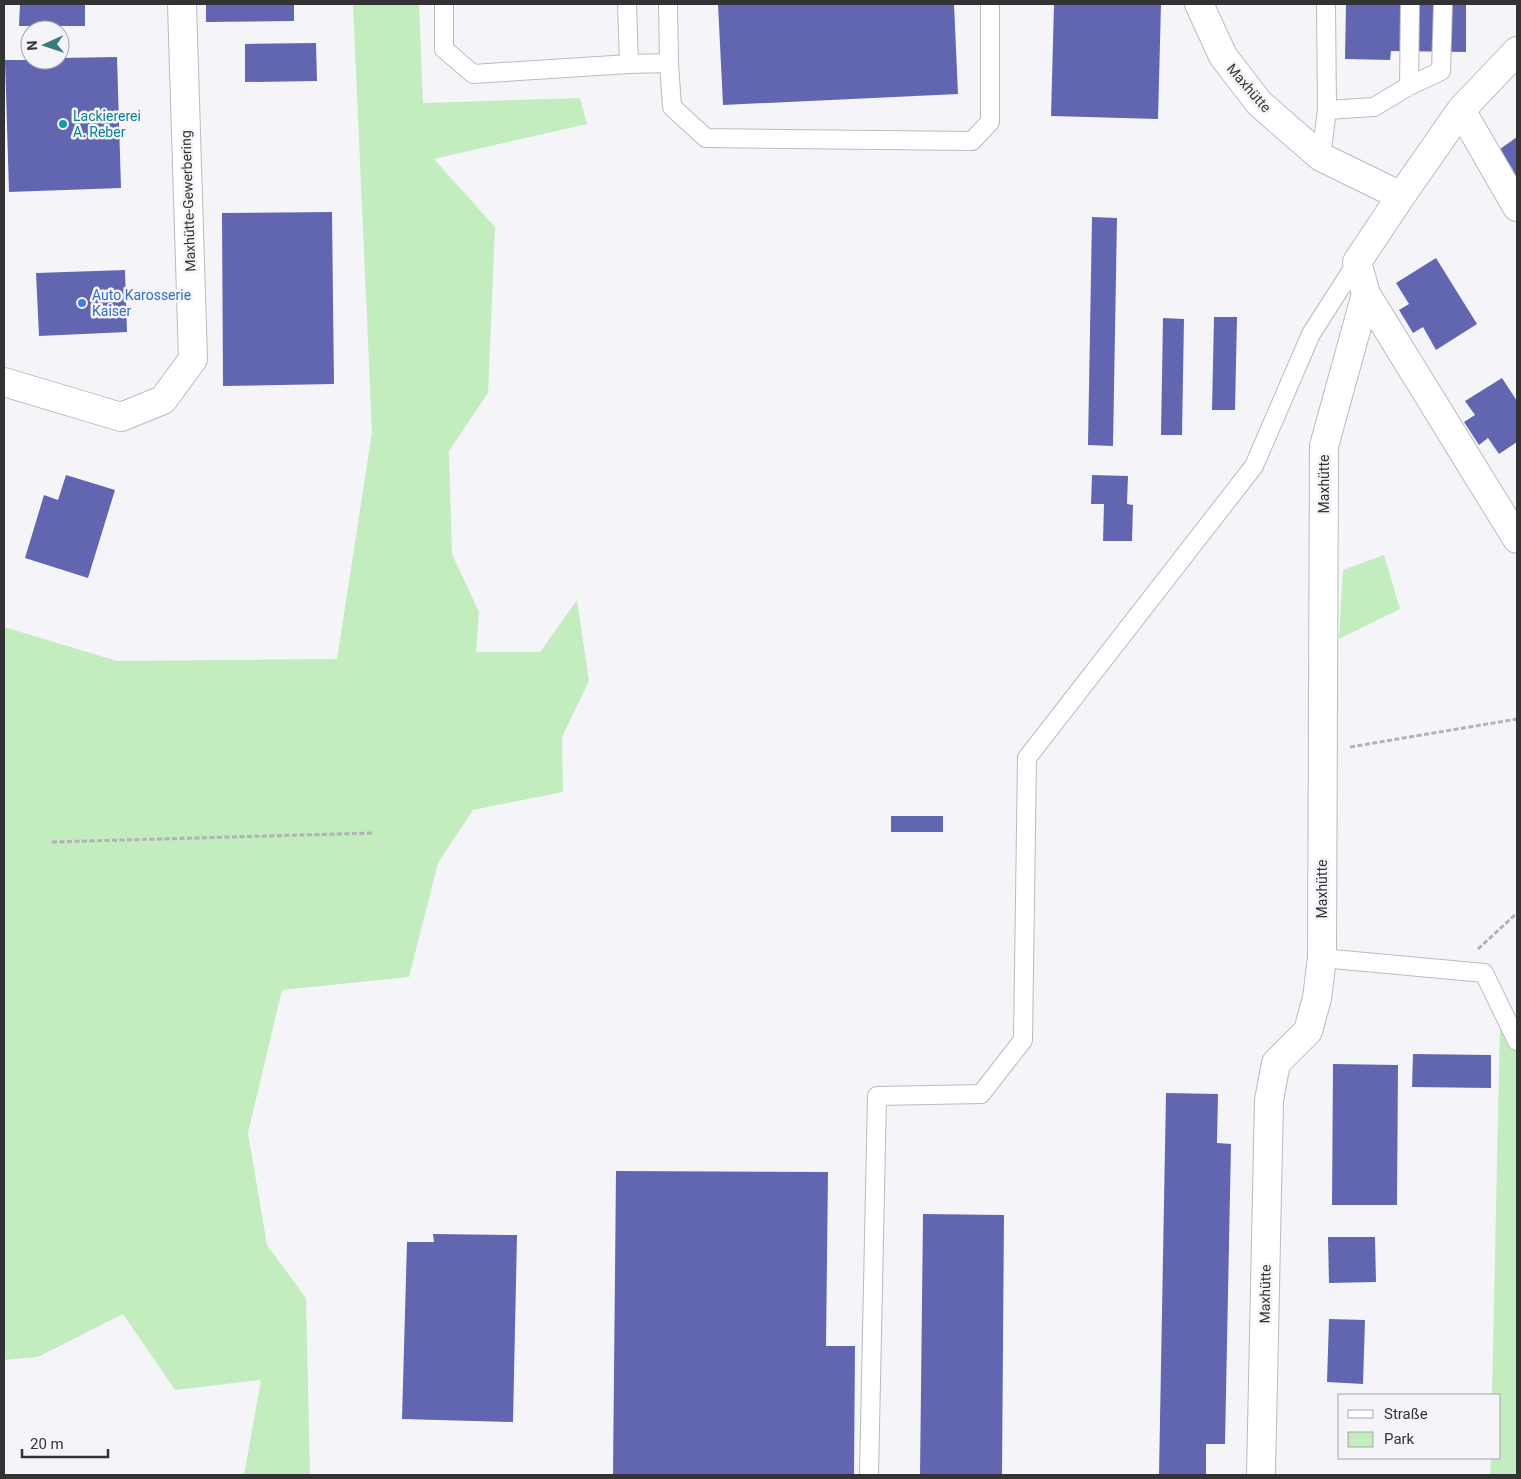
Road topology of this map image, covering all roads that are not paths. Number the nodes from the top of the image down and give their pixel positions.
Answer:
1 (182, 4) edge
2 (444, 4) edge
3 (627, 4) edge
4 (668, 4) edge
5 (990, 4) edge
6 (1198, 4) edge
7 (1326, 4) edge
8 (1410, 4) edge
9 (1443, 4) edge
10 (1517, 51) edge
11 (669, 63) junction
12 (629, 64) junction
13 (1410, 86) junction
14 (1327, 110) junction
15 (1461, 110) junction
16 (1321, 157) junction
17 (1401, 196) junction
18 (1517, 207) edge
19 (1357, 262) junction
20 (1366, 294) junction
21 (4, 382) edge
22 (1517, 539) edge
23 (1322, 958) junction
24 (1517, 1041) edge
25 (869, 1475) edge
26 (1261, 1475) edge

1 - 21 street, Maxhütte-Gewerbering
2 - 12 lane
3 - 12 lane
4 - 11 lane
5 - 11 lane
6 - 16 street, Maxhütte
7 - 14 lane
8 - 13 lane
9 - 13 lane
10 - 15 street
11 - 12 lane
13 - 14 lane
14 - 16 lane
15 - 17 street
15 - 18 street
16 - 17 street, Maxhütte
17 - 19 street
19 - 20 street
19 - 25 lane
20 - 22 street
20 - 23 street, Maxhütte
23 - 24 lane
23 - 26 street, Maxhütte

